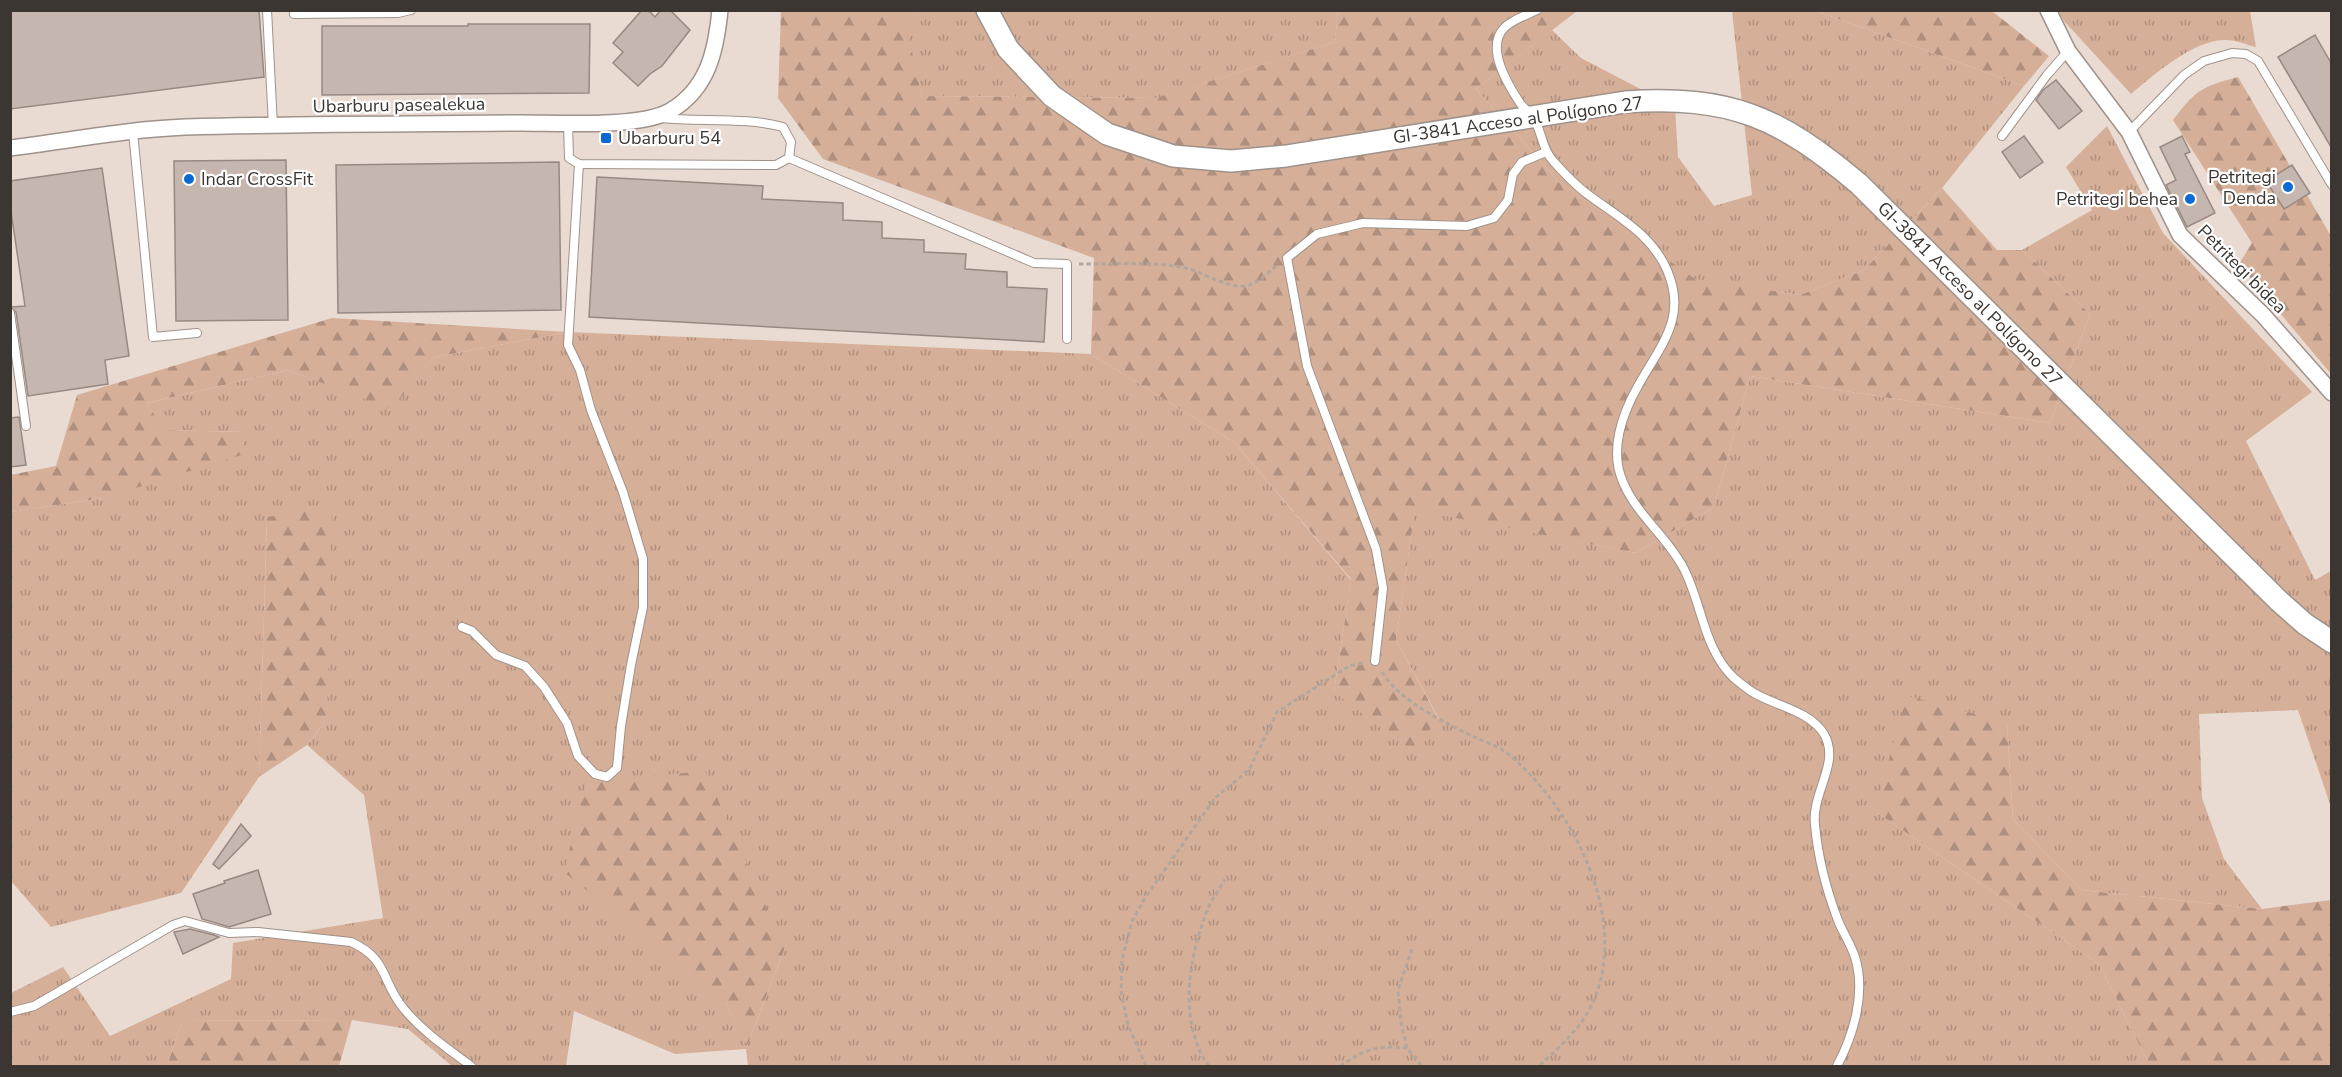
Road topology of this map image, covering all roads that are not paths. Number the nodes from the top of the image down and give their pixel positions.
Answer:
1 (267, 10) edge
2 (411, 10) edge
3 (720, 10) edge
4 (987, 10) edge
5 (1537, 10) edge
6 (2048, 10) edge
7 (294, 14) dead end
8 (2068, 51) junction
9 (1533, 116) junction
10 (654, 118) junction
11 (568, 122) junction
12 (273, 126) junction
13 (133, 132) junction
14 (2129, 132) junction
15 (2002, 136) dead end
16 (10, 148) edge
17 (1546, 152) junction
18 (789, 158) junction
19 (579, 164) junction
20 (2331, 185) edge
21 (10, 313) edge
22 (197, 333) dead end
23 (1067, 339) dead end
24 (2331, 393) edge
25 (26, 426) dead end
26 (462, 627) dead end
27 (2331, 642) edge
28 (1375, 661) road end
29 (10, 1012) edge
30 (471, 1066) edge
31 (1837, 1066) edge

1 - 12 lane
2 - 7 lane
3 - 10 street, Ubarburu pasealekua
4 - 9 main road, GI-3841 Acceso al Polígono 27
5 - 9 lane
6 - 8 street, Petritegi bidea
8 - 14 street, Petritegi bidea
8 - 15 lane
9 - 17 lane
9 - 27 main road, GI-3841 Acceso al Polígono 27
10 - 11 street, Ubarburu pasealekua
10 - 18 lane
11 - 12 street, Ubarburu pasealekua
11 - 19 lane
12 - 13 street, Ubarburu pasealekua
13 - 16 street, Ubarburu pasealekua
13 - 22 lane
14 - 20 lane
14 - 24 street, Petritegi bidea
17 - 28 lane
17 - 31 lane
18 - 19 lane
18 - 23 lane
19 - 26 lane
21 - 25 lane
29 - 30 lane

